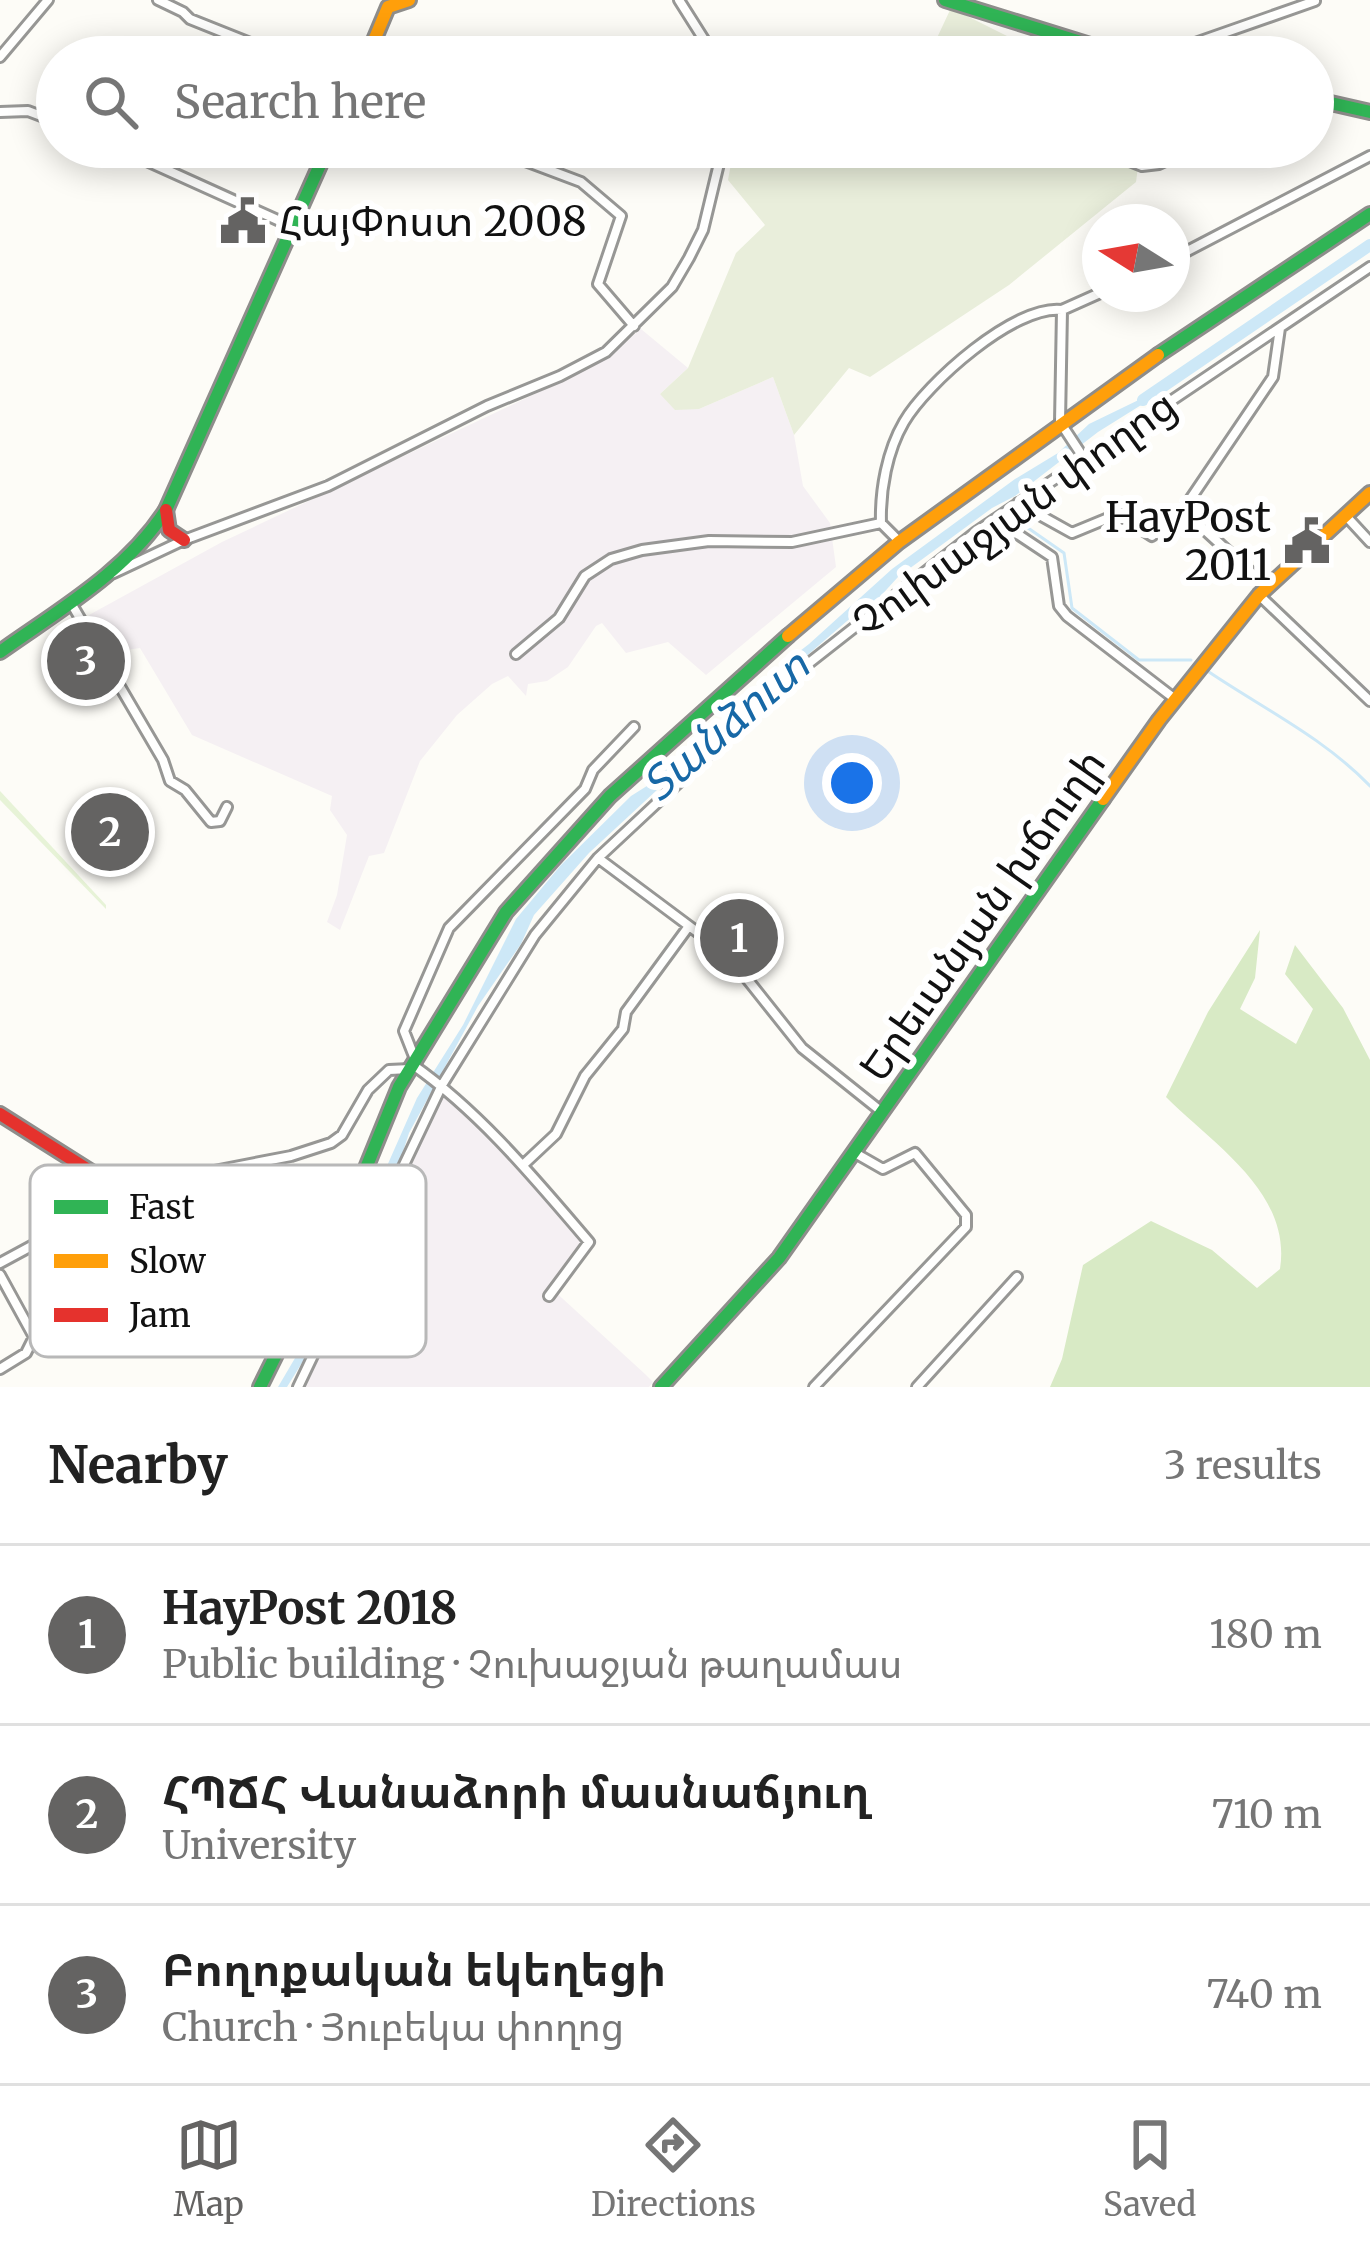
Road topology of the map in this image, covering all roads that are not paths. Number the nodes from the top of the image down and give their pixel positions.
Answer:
1 (48, 0) edge
2 (158, 0) edge
3 (409, 0) edge
4 (679, 0) edge
5 (945, 0) edge
6 (1315, 1) edge
7 (389, 4) edge
8 (232, 36) edge
9 (376, 36) edge
10 (702, 36) edge
11 (1061, 36) edge
12 (1215, 36) edge
13 (0, 57) edge
14 (1334, 104) edge
15 (0, 112) edge
16 (1370, 112) edge
17 (36, 114) edge
18 (1370, 157) edge
19 (162, 168) edge
20 (319, 168) edge
21 (544, 168) edge
22 (718, 168) edge
23 (1370, 214) edge
24 (293, 227) junction
25 (1190, 250) edge
26 (1370, 267) edge
27 (1082, 301) edge
28 (1062, 310) junction
29 (634, 326) junction
30 (1280, 327) junction
31 (1065, 428) junction
32 (1082, 454) junction
33 (1370, 493) edge
34 (1018, 502) junction
35 (166, 510) junction
36 (1183, 510) junction
37 (1345, 515) junction
38 (995, 519) junction
39 (881, 524) junction
40 (184, 540) junction
41 (900, 542) junction
42 (1370, 542) edge
43 (107, 576) junction
44 (1263, 591) junction
45 (71, 603) junction
46 (0, 652) edge
47 (516, 654) dead end
48 (1174, 699) junction
49 (1370, 701) edge
50 (634, 728) dead end
51 (226, 807) dead end
52 (598, 858) junction
53 (689, 926) junction
54 (413, 1065) junction
55 (440, 1084) junction
56 (883, 1113) junction
57 (0, 1114) edge
58 (855, 1153) junction
59 (81, 1165) edge
60 (245, 1165) edge
61 (368, 1165) edge
62 (402, 1165) edge
63 (523, 1165) junction
64 (30, 1247) edge
65 (0, 1263) edge
66 (0, 1275) edge
67 (1017, 1276) dead end
68 (549, 1296) dead end
69 (30, 1330) edge
70 (30, 1345) edge
71 (275, 1357) edge
72 (312, 1357) edge
73 (0, 1369) edge
74 (260, 1387) edge
75 (298, 1387) edge
76 (662, 1387) edge
77 (814, 1387) edge
78 (916, 1387) edge

1 - 13 street
2 - 8 street
3 - 7 main road
4 - 10 street
5 - 11 main road
6 - 12 street
7 - 9 main road
14 - 16 main road
15 - 17 street
18 - 25 street
19 - 24 street
20 - 24 main road
21 - 29 street
22 - 29 street
23 - 31 main road
24 - 35 main road
26 - 30 street, Չուխաջյան փողոց
27 - 28 street
28 - 31 street
28 - 39 street
29 - 40 street
30 - 32 street, Չուխաջյան փողոց
30 - 36 street
31 - 32 street
31 - 41 main road
32 - 34 street, Չուխաջյան փողոց
33 - 37 main road, Երեւանյան խճուղի
34 - 36 street
34 - 38 street, Չուխաջյան փողոց
35 - 40 main road
35 - 43 main road
36 - 44 street
37 - 42 street
37 - 44 main road, Երեւանյան խճուղի
38 - 48 street
38 - 52 street, Չուխաջյան փողոց
39 - 41 street
39 - 47 street
40 - 43 street
41 - 54 main road
43 - 45 main road
44 - 48 main road, Երեւանյան խճուղի
44 - 49 street
45 - 46 main road
45 - 51 street
48 - 56 main road, Երեւանյան խճուղի
50 - 54 street
52 - 53 street
52 - 55 street, Չուխաջյան փողոց
53 - 56 street
53 - 63 street
54 - 55 street
54 - 60 street
54 - 61 main road
55 - 62 street, Չուխաջյան փողոց
55 - 63 street
56 - 58 main road, Երեւանյան խճուղի
57 - 59 main road
58 - 76 main road, Երեւանյան խճուղի
58 - 77 street
63 - 68 street
64 - 65 street
66 - 69 street
67 - 78 street
70 - 73 street
71 - 74 main road
72 - 75 street, Չուխաջյան փողոց

